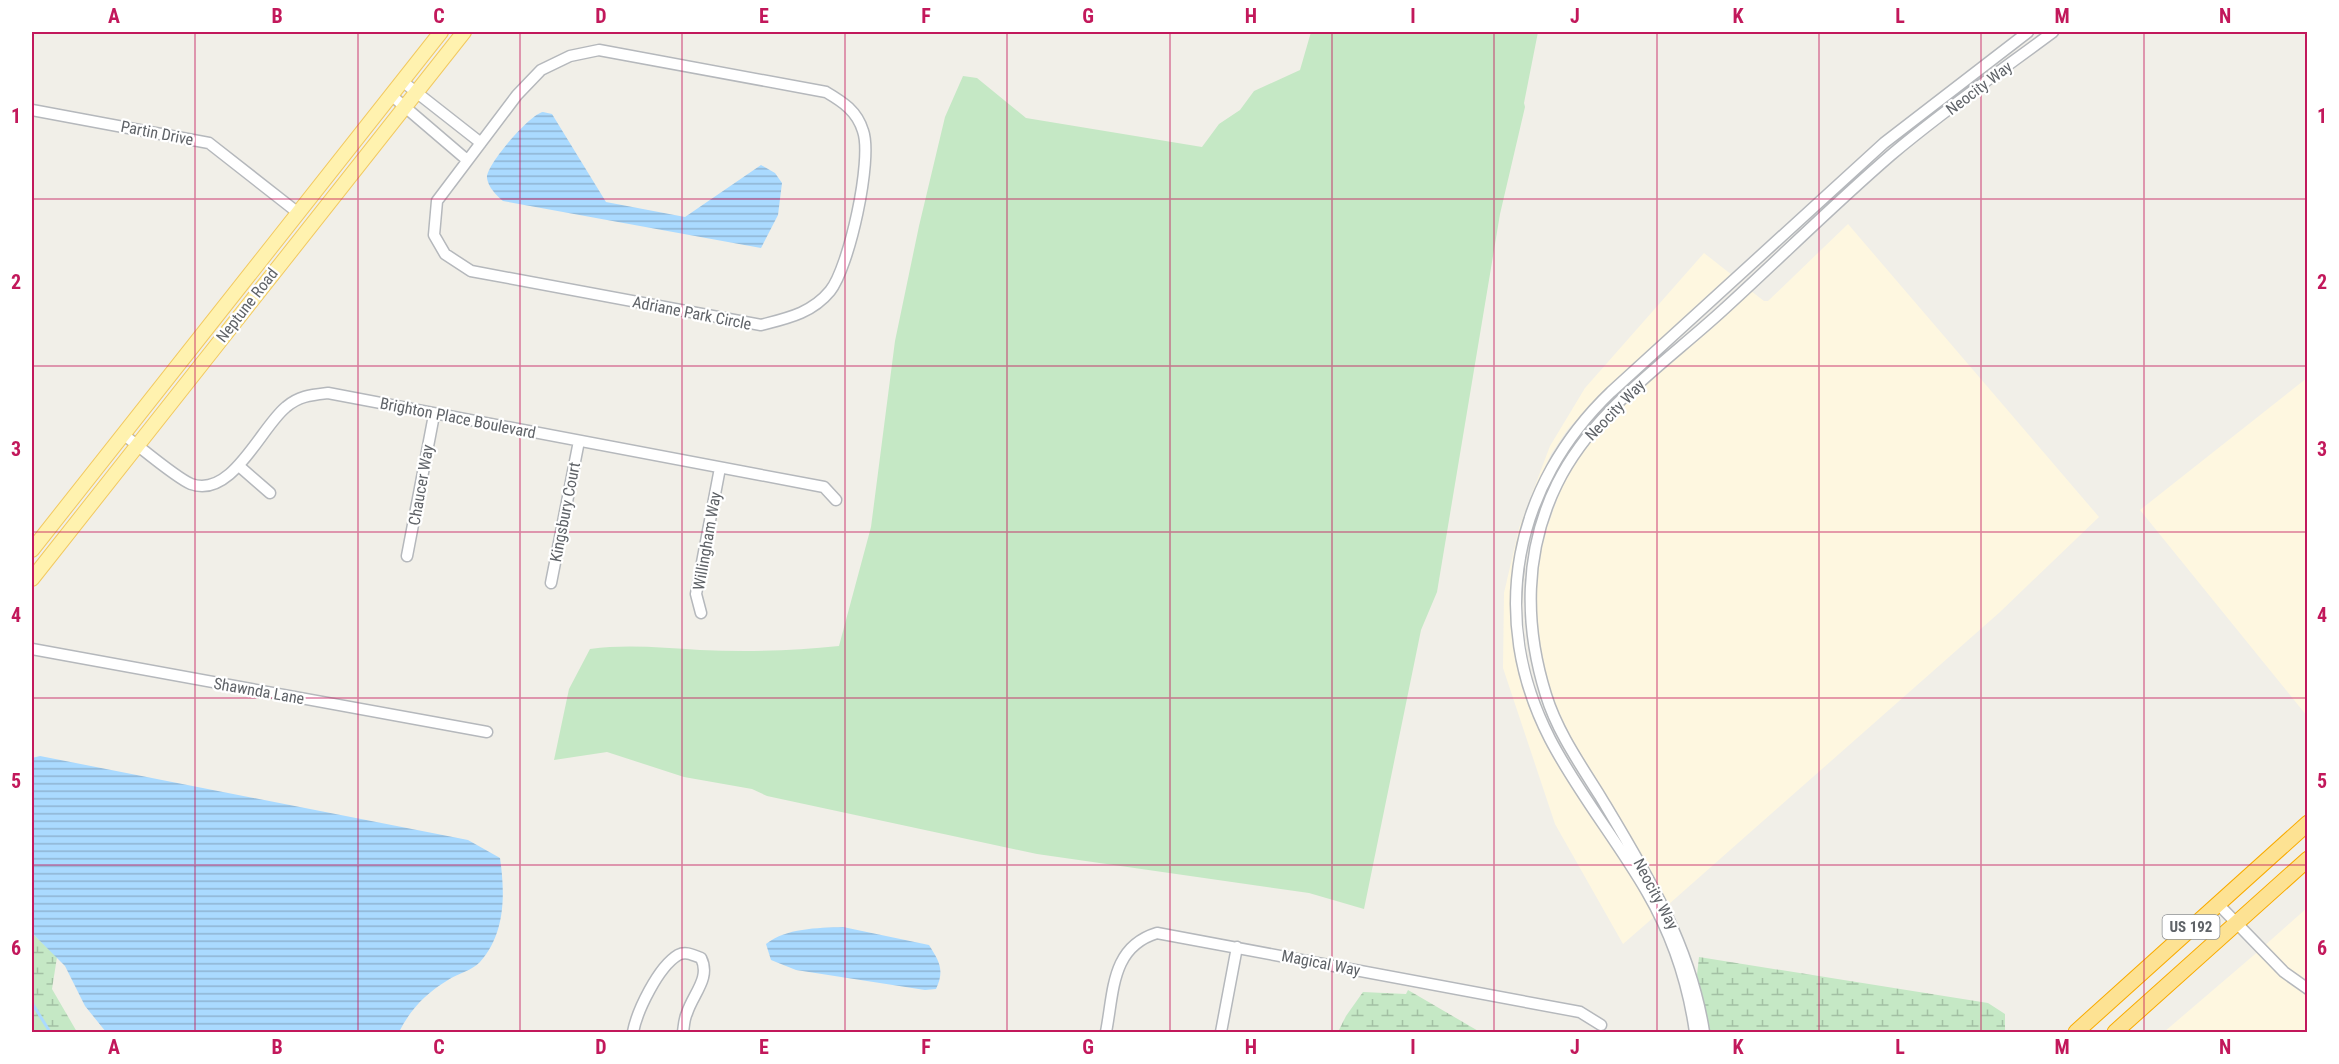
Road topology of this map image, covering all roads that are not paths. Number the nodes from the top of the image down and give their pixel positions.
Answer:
1 (441, 32) edge
2 (464, 32) edge
3 (2028, 32) edge
4 (2053, 32) edge
5 (402, 81) junction
6 (415, 93) junction
7 (391, 95) junction
8 (404, 107) junction
9 (32, 110) edge
10 (481, 143) junction
11 (467, 160) junction
12 (297, 212) junction
13 (1702, 308) junction
14 (1713, 319) junction
15 (434, 415) junction
16 (124, 435) junction
17 (579, 441) junction
18 (137, 444) junction
19 (1558, 454) junction
20 (1569, 464) junction
21 (239, 466) junction
22 (720, 468) junction
23 (270, 493) dead end
24 (836, 500) dead end
25 (32, 550) edge
26 (408, 556) dead end
27 (34, 569) edge
28 (551, 584) dead end
29 (701, 613) dead end
30 (32, 649) edge
31 (487, 732) dead end
32 (2307, 823) edge
33 (2307, 859) edge
34 (2217, 903) junction
35 (2235, 924) junction
36 (1237, 948) junction
37 (2307, 989) edge
38 (1601, 1025) dead end
39 (633, 1032) edge
40 (683, 1032) edge
41 (1106, 1032) edge
42 (1221, 1032) edge
43 (1695, 1032) edge
44 (1704, 1032) edge
45 (2076, 1032) edge
46 (2115, 1032) edge

1 - 5 main road, Neptune Road
2 - 6 main road, Neptune Road
3 - 13 street, Neocity Way
4 - 14 street, Neocity Way
5 - 6 street
5 - 7 main road, Neptune Road
6 - 8 main road, Neptune Road
6 - 10 street
7 - 8 street
7 - 12 main road, Neptune Road
8 - 11 street
8 - 18 main road, Neptune Road
9 - 12 street, Partin Drive
10 - 11 street, Adriane Park Circle
10 - 11 street, Adriane Park Circle
12 - 16 main road, Neptune Road
13 - 14 street
13 - 19 street, Neocity Way
14 - 20 street, Neocity Way
15 - 17 street, Brighton Place Boulevard
15 - 21 street, Brighton Place Boulevard
15 - 26 street, Chaucer Way
16 - 18 street, Brighton Place Boulevard
16 - 25 main road, Neptune Road
17 - 22 street, Brighton Place Boulevard
17 - 28 street, Kingsbury Court
18 - 21 street, Brighton Place Boulevard
18 - 27 main road, Neptune Road
19 - 20 street
19 - 43 street, Neocity Way
20 - 44 street, Neocity Way
21 - 23 street
22 - 24 street, Brighton Place Boulevard
22 - 29 street, Willingham Way
30 - 31 street, Shawnda Lane
32 - 34 highway, US 192
33 - 35 highway, US 192
34 - 35 street
34 - 45 highway, US 192
35 - 37 street
35 - 46 highway, US 192
36 - 38 street, Magical Way
36 - 41 street, Magical Way
36 - 42 street
39 - 40 street

